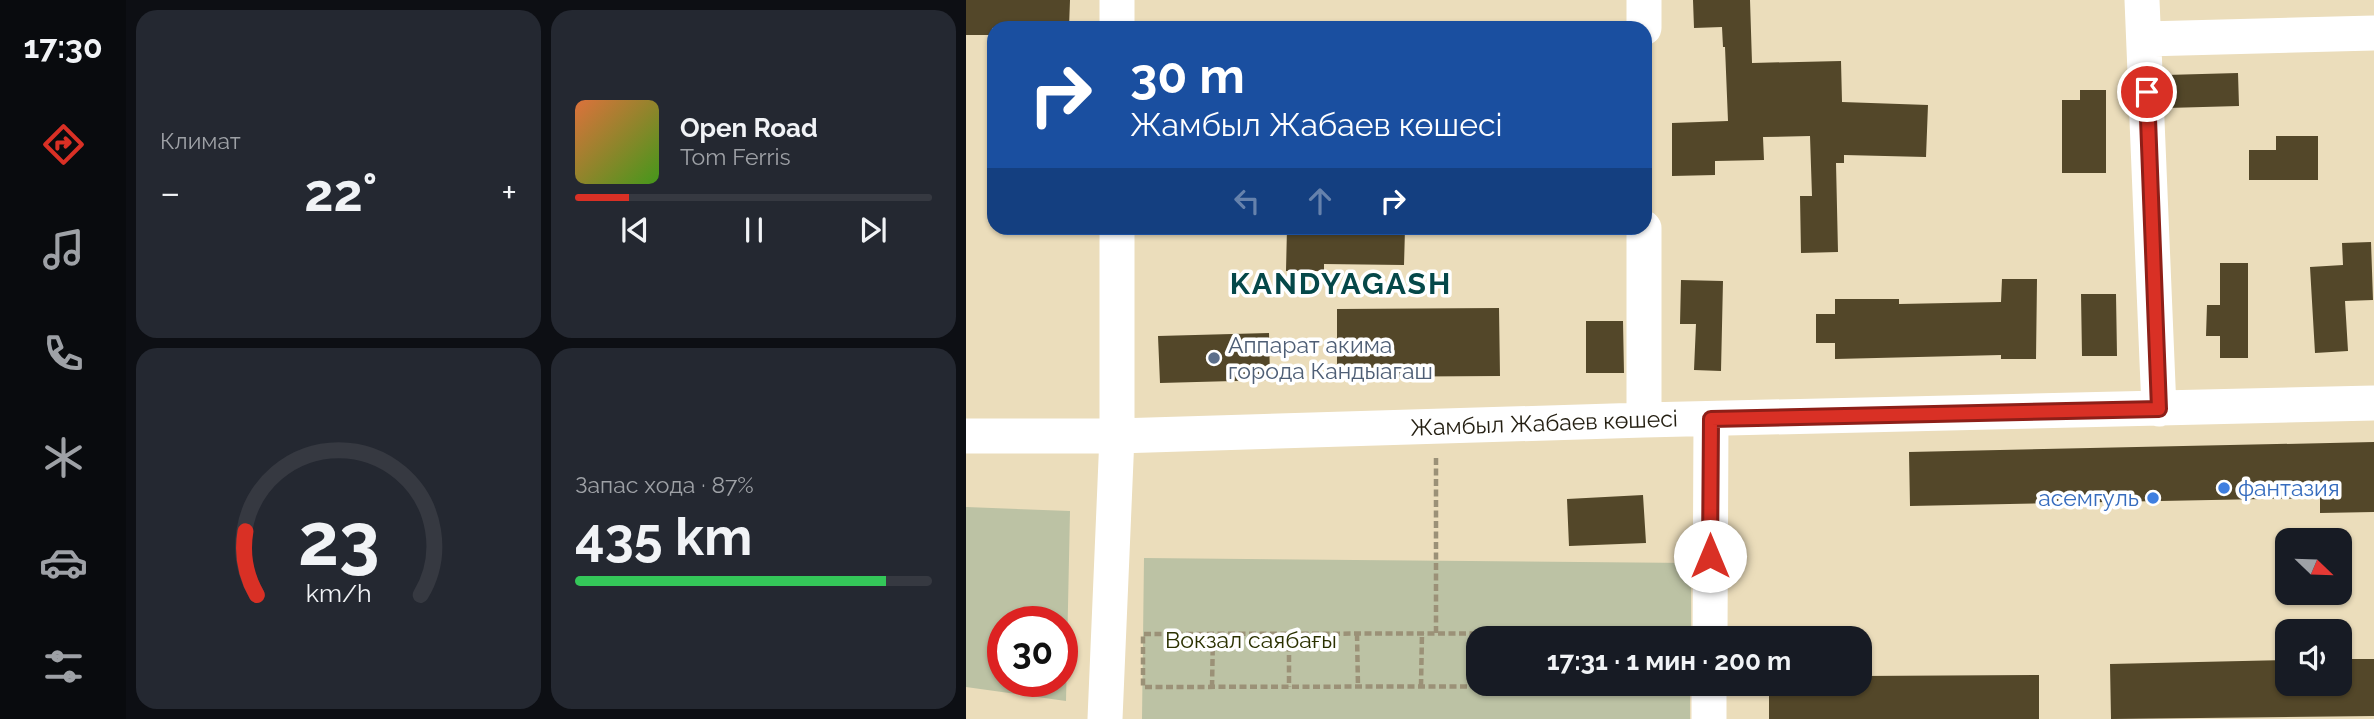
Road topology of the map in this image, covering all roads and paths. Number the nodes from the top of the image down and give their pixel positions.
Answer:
1 (1117, 0) edge
2 (1644, 0) edge
3 (2143, 0) edge
4 (1117, 21) edge
5 (1644, 21) edge
6 (2374, 33) edge
7 (2145, 39) junction
8 (1117, 235) edge
9 (1644, 235) edge
10 (2374, 403) edge
11 (2159, 409) junction
12 (1711, 419) junction
13 (1644, 420) junction
14 (1436, 426) junction
15 (966, 436) edge
16 (1117, 436) junction
17 (1701, 626) edge
18 (1422, 633) junction
19 (1436, 633) junction
20 (1213, 634) junction
21 (1289, 634) junction
22 (1357, 634) junction
23 (1466, 635) edge
24 (1466, 686) edge
25 (1212, 687) junction
26 (1289, 687) junction
27 (1358, 687) junction
28 (1421, 687) junction
29 (1703, 696) edge
30 (1105, 719) edge
31 (1709, 719) edge

1 - 4 street
2 - 5 street
3 - 7 street
6 - 7 street
7 - 11 street
8 - 16 street
9 - 13 street
10 - 11 street, Жамбыл Жабаев көшесі
11 - 12 street, Жамбыл Жабаев көшесі
12 - 13 street, Жамбыл Жабаев көшесі
12 - 17 street
13 - 14 street, Жамбыл Жабаев көшесі
14 - 16 street, Жамбыл Жабаев көшесі
14 - 19 path
15 - 16 street, Жамбыл Жабаев көшесі
16 - 30 street
18 - 19 path
18 - 22 path
18 - 28 path
19 - 23 path
20 - 21 path
20 - 25 path
20 - 25 path
21 - 22 path
21 - 26 path
22 - 27 path
24 - 28 path
25 - 26 path
26 - 27 path
27 - 28 path
29 - 31 street

